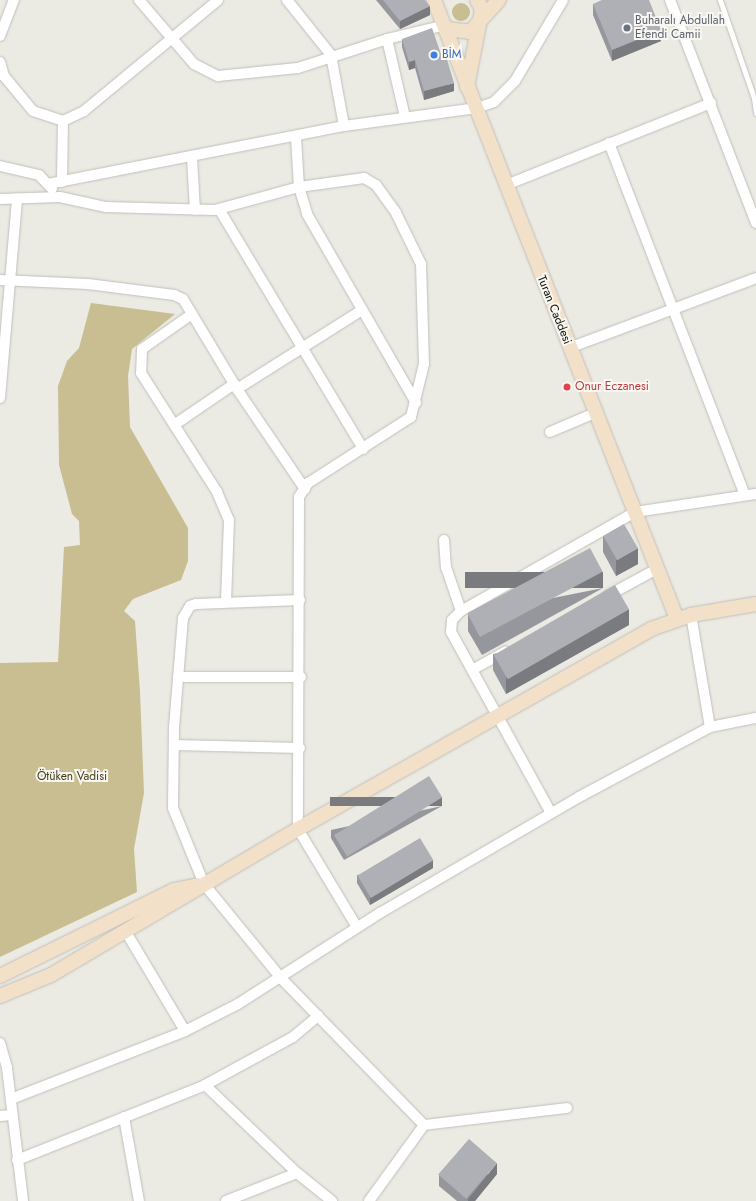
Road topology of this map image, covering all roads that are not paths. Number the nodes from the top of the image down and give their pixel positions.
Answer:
1 (14, 0) edge
2 (139, 0) edge
3 (218, 0) edge
4 (287, 0) edge
5 (477, 0) edge
6 (499, 0) edge
7 (563, 0) edge
8 (670, 0) edge
9 (720, 0) edge
10 (440, 3) edge
11 (480, 23) junction
12 (447, 27) junction
13 (0, 36) edge
14 (387, 39) junction
15 (171, 40) junction
16 (331, 55) junction
17 (0, 62) edge
18 (467, 87) junction
19 (711, 103) junction
20 (477, 108) junction
21 (756, 113) edge
22 (405, 117) junction
23 (62, 121) junction
24 (344, 126) junction
25 (296, 138) junction
26 (609, 144) junction
27 (192, 158) junction
28 (0, 166) edge
29 (62, 182) junction
30 (48, 184) junction
31 (506, 185) junction
32 (300, 187) junction
33 (60, 197) junction
34 (17, 199) junction
35 (0, 200) edge
36 (219, 209) junction
37 (195, 210) junction
38 (756, 223) edge
39 (756, 278) edge
40 (4, 280) edge
41 (675, 308) junction
42 (362, 310) junction
43 (192, 314) junction
44 (301, 346) junction
45 (569, 348) junction
46 (235, 386) junction
47 (0, 398) edge
48 (416, 403) junction
49 (595, 413) junction
50 (174, 425) junction
51 (550, 432) dead end
52 (363, 449) junction
53 (305, 489) junction
54 (756, 494) edge
55 (745, 495) junction
56 (635, 512) junction
57 (444, 540) dead end
58 (657, 569) junction
59 (300, 600) junction
60 (226, 602) junction
61 (595, 602) edge
62 (756, 604) edge
63 (461, 611) junction
64 (691, 615) junction
65 (677, 619) junction
66 (513, 647) edge
67 (472, 670) junction
68 (178, 677) junction
69 (300, 677) junction
70 (498, 718) junction
71 (756, 718) edge
72 (710, 727) junction
73 (174, 745) junction
74 (300, 748) junction
75 (551, 813) junction
76 (298, 829) junction
77 (204, 884) junction
78 (357, 927) junction
79 (126, 932) junction
80 (0, 976) edge
81 (280, 977) junction
82 (0, 996) edge
83 (318, 1016) junction
84 (185, 1031) junction
85 (0, 1042) edge
86 (205, 1085) junction
87 (11, 1099) junction
88 (567, 1108) dead end
89 (12, 1115) junction
90 (0, 1116) edge
91 (124, 1117) junction
92 (424, 1125) junction
93 (17, 1160) junction
94 (297, 1173) junction
95 (22, 1201) edge
96 (139, 1201) edge
97 (226, 1201) edge
98 (332, 1201) edge
99 (369, 1201) edge

1 - 13 street
2 - 15 street
3 - 15 street
4 - 16 street
5 - 11 street
6 - 11 street
7 - 20 street
8 - 19 street
9 - 21 lane
10 - 12 street, Turan Caddesi
11 - 12 street
11 - 18 street
12 - 14 street
12 - 18 street, Turan Caddesi
14 - 16 street
14 - 22 street
15 - 16 street
15 - 23 street
16 - 24 street
17 - 23 street
18 - 20 street, Turan Caddesi
19 - 26 street
19 - 38 street
20 - 22 street
20 - 31 street, Turan Caddesi
22 - 24 street
23 - 29 street
24 - 25 street
25 - 27 street
25 - 32 street
26 - 31 street
26 - 41 street
27 - 29 street
27 - 37 street
28 - 30 street
29 - 30 street
30 - 33 street
31 - 45 street, Turan Caddesi
32 - 36 street
32 - 42 street
32 - 48 street
33 - 34 street
33 - 37 street
34 - 35 street
34 - 40 street
36 - 37 street
36 - 44 street
39 - 41 street
40 - 43 street
40 - 47 street
41 - 45 street
41 - 55 street
42 - 44 street
42 - 48 street
43 - 46 street
43 - 50 street
44 - 46 street
44 - 52 street
45 - 49 street, Turan Caddesi
46 - 50 street
46 - 53 street
48 - 52 street
49 - 51 street
49 - 56 street, Turan Caddesi
50 - 60 street
52 - 53 street
53 - 59 street
54 - 55 street
55 - 56 street
56 - 58 street, Turan Caddesi
56 - 63 street
57 - 63 street
58 - 61 street
58 - 65 street, Turan Caddesi
59 - 60 street
59 - 69 street
60 - 68 street
62 - 64 street
63 - 67 street
64 - 65 street
64 - 72 street
65 - 70 street
66 - 67 street
67 - 70 street
68 - 69 street
68 - 73 street
69 - 74 street
70 - 75 street
70 - 76 street
71 - 72 street
72 - 75 street
73 - 74 street
73 - 77 street
74 - 76 street
75 - 78 street
76 - 77 street
76 - 78 street
77 - 79 street
77 - 80 street
77 - 81 street
78 - 81 street
79 - 82 street
79 - 84 street
81 - 83 street
81 - 84 street
83 - 86 street
83 - 92 street
84 - 87 street
85 - 87 street
86 - 91 street
86 - 94 street
87 - 89 street
88 - 92 street
89 - 90 street
89 - 93 street
91 - 93 street
91 - 96 street
92 - 99 street
93 - 95 street
94 - 97 street
94 - 98 street

